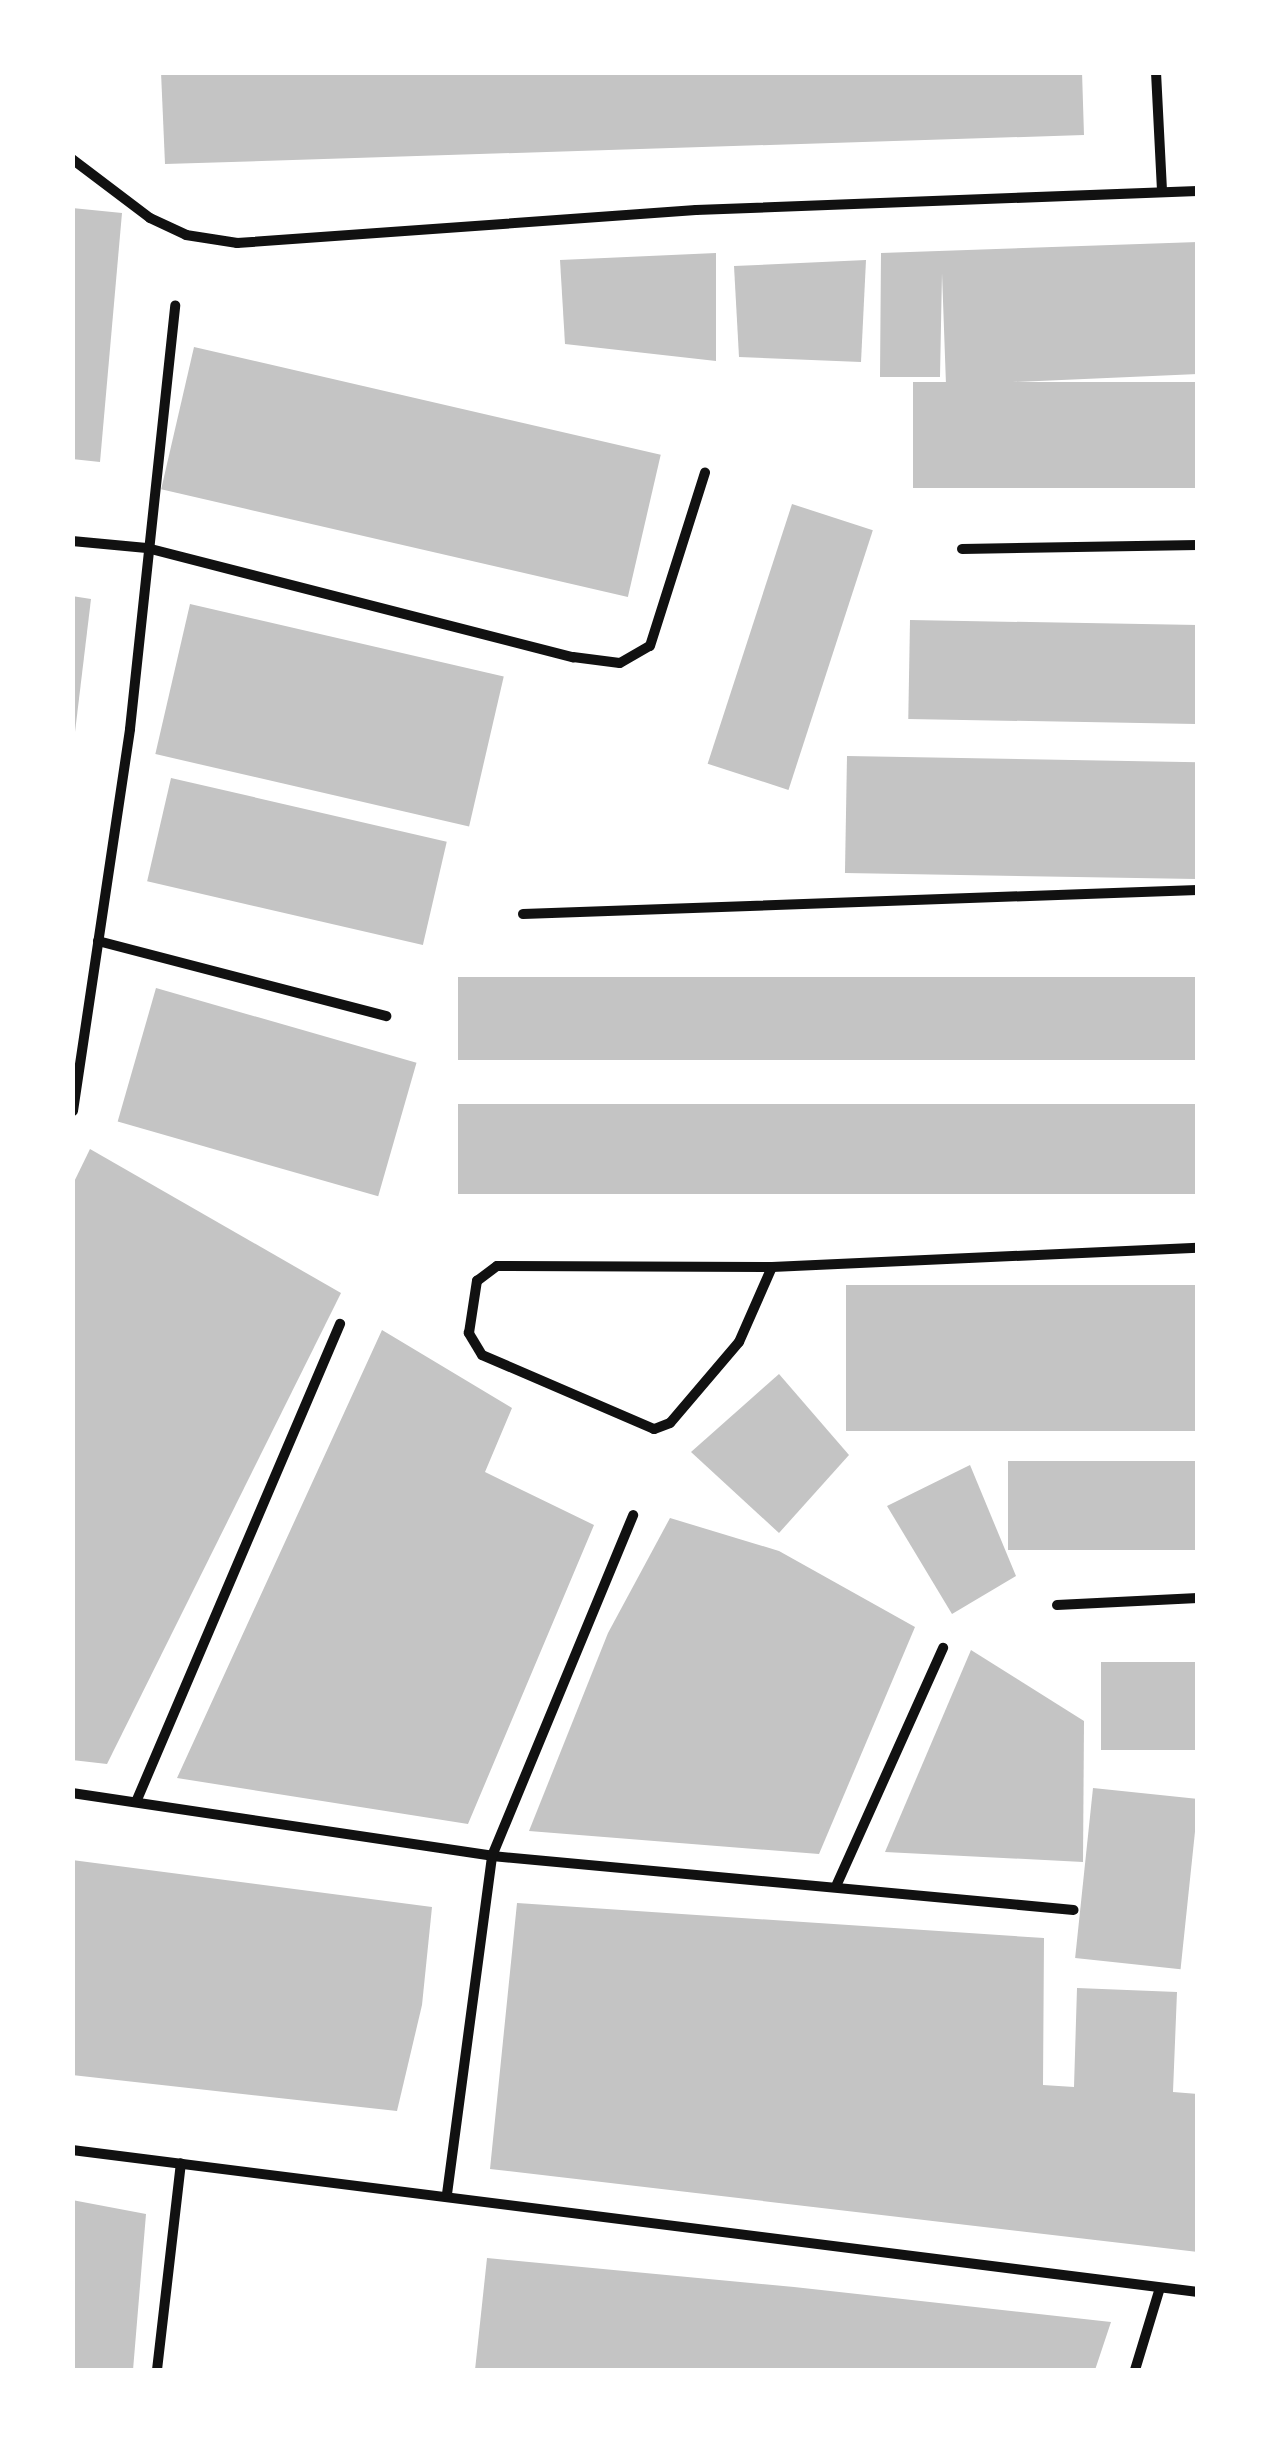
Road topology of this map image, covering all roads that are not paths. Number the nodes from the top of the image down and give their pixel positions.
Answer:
1 (1156, 72) edge
2 (72, 159) edge
3 (1198, 191) edge
4 (1162, 192) junction
5 (175, 305) dead end
6 (705, 473) dead end
7 (72, 542) edge
8 (1198, 546) edge
9 (148, 548) junction
10 (962, 549) dead end
11 (1198, 890) edge
12 (523, 914) dead end
13 (98, 941) junction
14 (386, 1016) dead end
15 (72, 1112) edge
16 (1198, 1248) edge
17 (772, 1267) junction
18 (340, 1324) dead end
19 (633, 1515) dead end
20 (1198, 1598) edge
21 (1057, 1606) dead end
22 (943, 1648) dead end
23 (72, 1793) edge
24 (136, 1802) junction
25 (492, 1856) junction
26 (837, 1884) junction
27 (1074, 1910) dead end
28 (72, 2150) edge
29 (181, 2163) junction
30 (447, 2194) junction
31 (1159, 2291) junction
32 (1198, 2292) edge
33 (158, 2370) edge
34 (1135, 2370) edge

1 - 4 street
2 - 4 street
3 - 4 street
5 - 9 street
6 - 9 street
7 - 9 street
8 - 10 street
9 - 13 street
11 - 12 street
13 - 14 street
13 - 15 street
16 - 17 street
17 - 17 street
18 - 24 street
19 - 25 street
20 - 21 street
22 - 26 street
23 - 24 street
24 - 25 street
25 - 26 street
25 - 30 street
26 - 27 street
28 - 29 street
29 - 30 street
29 - 33 street
30 - 31 street
31 - 32 street
31 - 34 street

